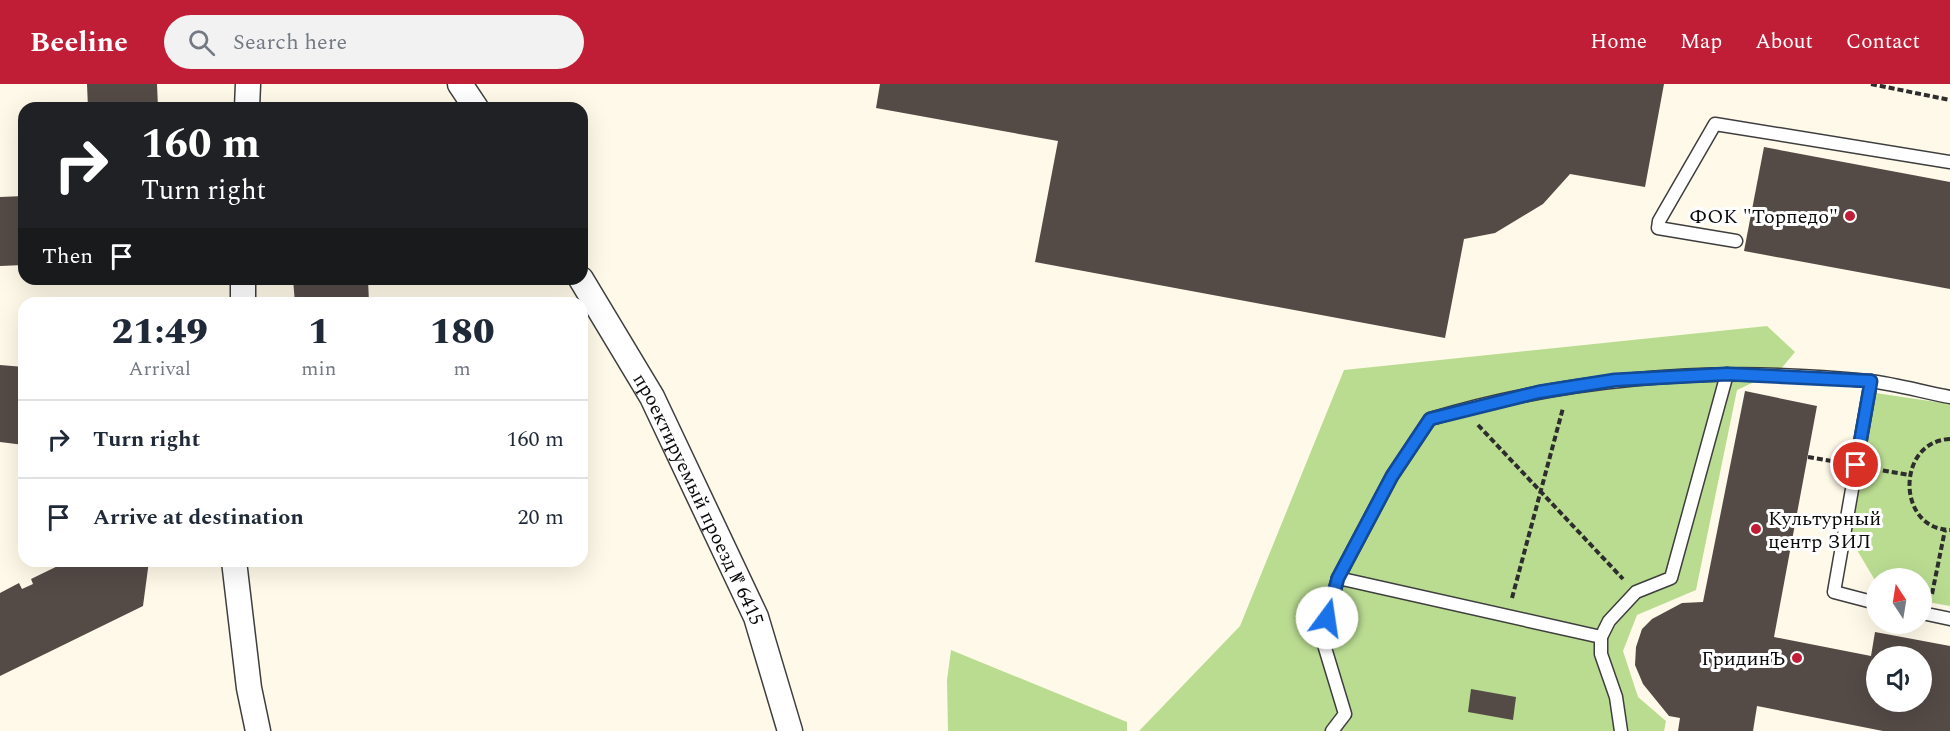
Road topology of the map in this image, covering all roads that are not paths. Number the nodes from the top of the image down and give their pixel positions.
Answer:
1 (248, 84) edge
2 (460, 84) edge
3 (248, 102) edge
4 (472, 102) edge
5 (1950, 162) edge
6 (1736, 241) dead end
7 (586, 285) edge
8 (1727, 374) junction
9 (1871, 381) junction
10 (1950, 397) edge
11 (235, 567) edge
12 (1338, 578) junction
13 (1866, 600) edge
14 (1932, 616) edge
15 (1950, 620) edge
16 (1601, 637) junction
17 (258, 731) edge
18 (790, 731) edge
19 (1332, 731) edge
20 (1621, 731) edge

1 - 3 street
2 - 4 street
5 - 6 lane
7 - 18 street, проектируемый проезд № 6415
8 - 9 lane
8 - 12 lane
8 - 16 lane
9 - 10 lane
9 - 13 lane
11 - 17 street
12 - 16 lane
12 - 19 lane
14 - 15 lane
16 - 20 lane

